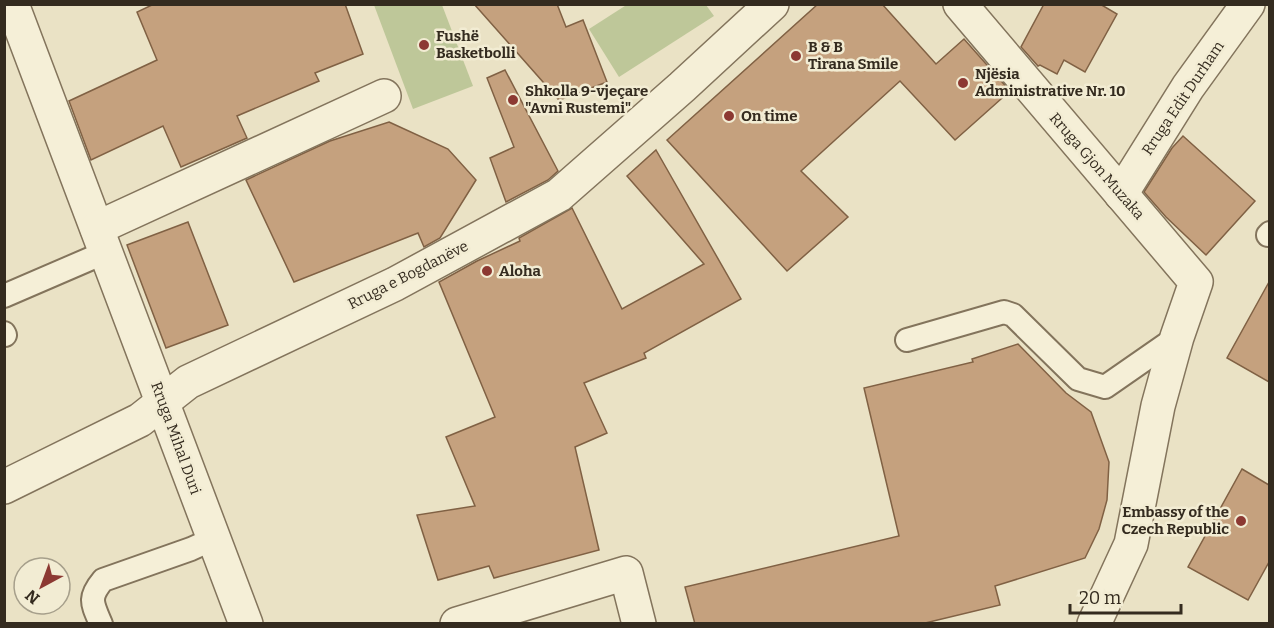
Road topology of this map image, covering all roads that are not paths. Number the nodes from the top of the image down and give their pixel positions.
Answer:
1 (12, 4) edge
2 (772, 4) edge
3 (960, 4) edge
4 (1248, 4) edge
5 (384, 96) dead end
6 (1121, 194) junction
7 (102, 240) junction
8 (4, 296) edge
9 (1177, 337) junction
10 (907, 340) dead end
11 (163, 402) junction
12 (4, 487) edge
13 (213, 539) junction
14 (101, 624) edge
15 (246, 624) edge
16 (457, 624) edge
17 (639, 624) edge
18 (1094, 624) edge

1 - 7 street, Rruga Mihal Duri
2 - 11 street, Rruga e Bogdanëve
3 - 6 street, Rruga Gjon Muzaka
4 - 6 street, Rruga Edit Durham
5 - 7 street
6 - 9 street, Rruga Gjon Muzaka
7 - 8 lane
7 - 11 street, Rruga Mihal Duri
9 - 10 lane
9 - 18 street, Rruga Gjon Muzaka
11 - 12 street, Rruga e Bogdanëve
11 - 13 street, Rruga Mihal Duri
13 - 14 lane
13 - 15 street, Rruga Mihal Duri
16 - 17 street

